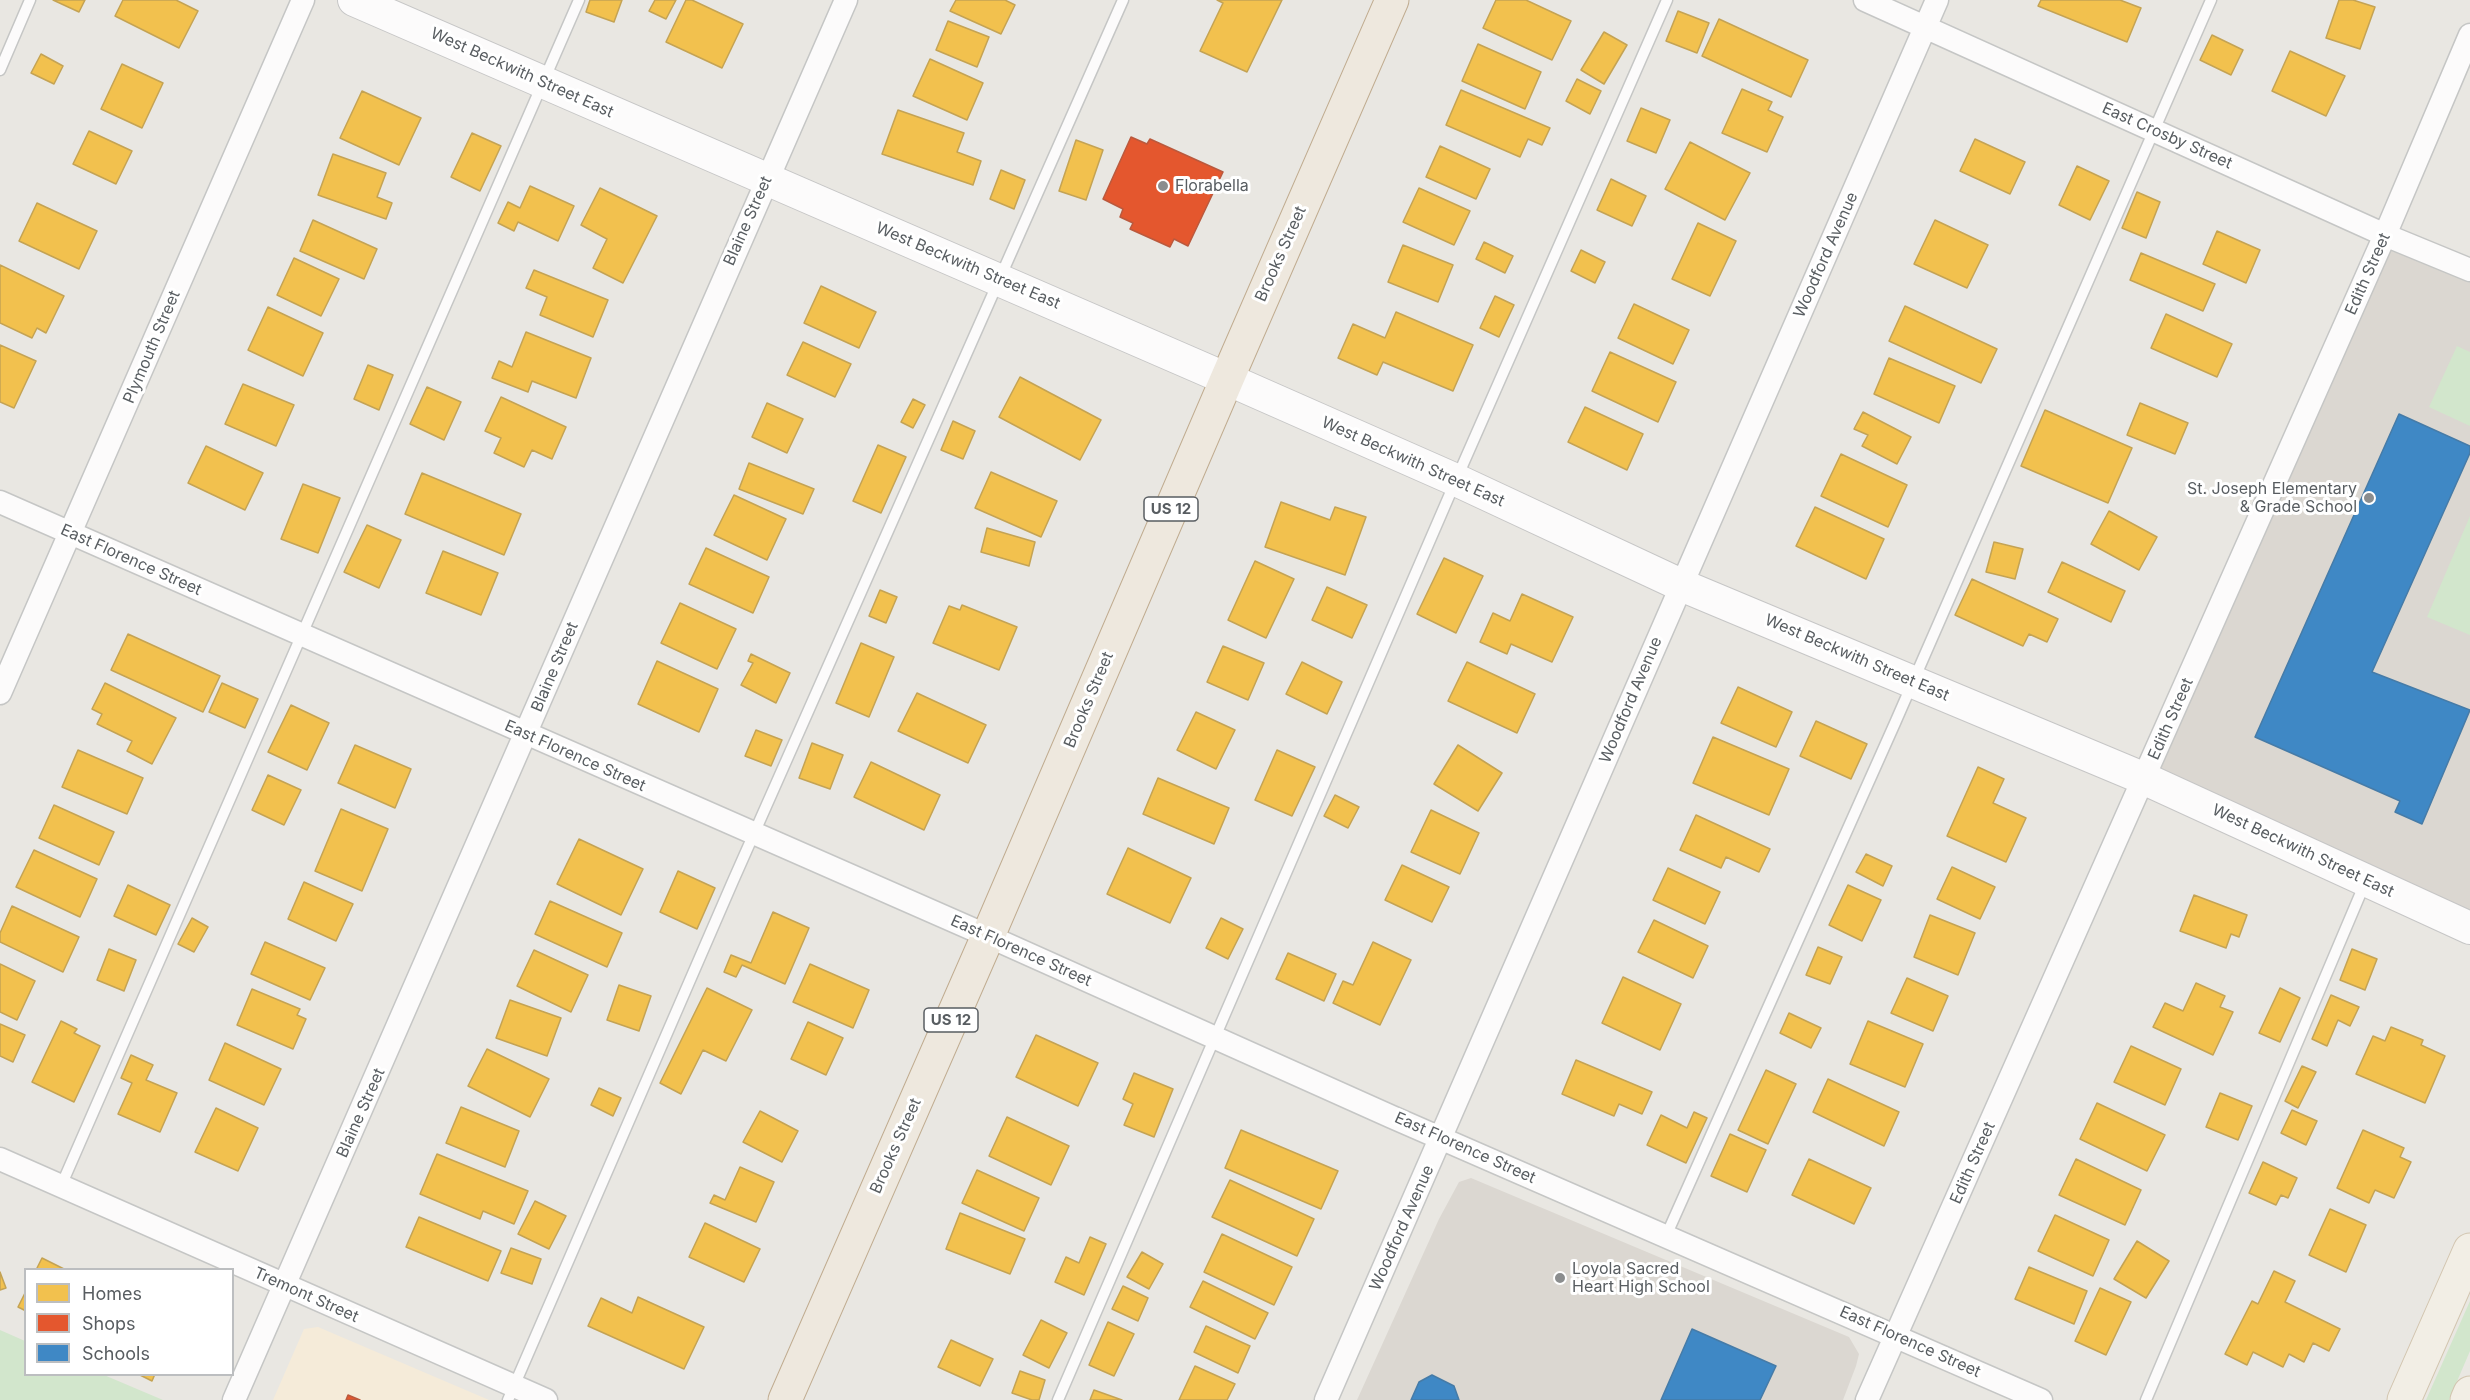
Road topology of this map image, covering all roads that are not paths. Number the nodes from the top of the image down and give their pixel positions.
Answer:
1 (30, 0) edge
2 (303, 0) edge
3 (354, 0) edge
4 (579, 0) edge
5 (846, 0) edge
6 (1123, 0) edge
7 (1392, 0) edge
8 (1667, 0) edge
9 (1865, 0) edge
10 (1937, 0) edge
11 (2211, 0) edge
12 (1926, 27) junction
13 (2470, 35) edge
14 (0, 70) edge
15 (543, 82) junction
16 (2154, 130) junction
17 (766, 180) junction
18 (2385, 235) junction
19 (2470, 270) edge
20 (999, 279) junction
21 (1227, 379) junction
22 (1456, 480) junction
23 (0, 502) edge
24 (71, 534) junction
25 (1681, 585) junction
26 (303, 636) junction
27 (1913, 682) junction
28 (0, 693) edge
29 (526, 735) junction
30 (2145, 779) junction
31 (754, 834) junction
32 (2367, 880) junction
33 (2470, 928) edge
34 (988, 936) junction
35 (1215, 1038) junction
36 (1441, 1138) junction
37 (0, 1159) edge
38 (60, 1186) junction
39 (1666, 1236) junction
40 (2470, 1250) edge
41 (285, 1286) junction
42 (1896, 1336) junction
43 (511, 1393) edge
44 (2470, 1393) edge
45 (234, 1400) edge
46 (546, 1400) edge
47 (785, 1400) edge
48 (1058, 1400) edge
49 (1326, 1400) edge
50 (1867, 1400) edge
51 (2041, 1400) edge
52 (2146, 1400) edge
53 (2404, 1400) edge
54 (2467, 1400) edge

1 - 14 lane
2 - 24 street, Plymouth Street
3 - 15 street, West Beckwith Street East
4 - 15 lane
5 - 17 street, Blaine Street
6 - 20 lane
7 - 21 highway, Brooks Street / US 12
8 - 22 lane
9 - 12 street, East Crosby Street
10 - 12 street, Woodford Avenue
11 - 16 lane
12 - 16 street, East Crosby Street
12 - 25 street, Woodford Avenue
13 - 18 street, Edith Street
15 - 17 street, West Beckwith Street East
15 - 26 lane
16 - 18 street, East Crosby Street
16 - 27 lane
17 - 20 street, West Beckwith Street East
17 - 29 street, Blaine Street
18 - 19 street, East Crosby Street
18 - 30 street, Edith Street
20 - 21 street, West Beckwith Street East
20 - 31 lane
21 - 22 street, West Beckwith Street East
21 - 34 highway, Brooks Street / US 12
22 - 25 street, West Beckwith Street East
22 - 35 lane
23 - 24 street, East Florence Street
24 - 26 street, East Florence Street
24 - 28 street, Plymouth Street
25 - 27 street, West Beckwith Street East
25 - 36 street, Woodford Avenue
26 - 29 street, East Florence Street
26 - 38 lane
27 - 30 street, West Beckwith Street East
27 - 39 lane
29 - 31 street, East Florence Street
29 - 41 street, Blaine Street
30 - 32 street, West Beckwith Street East
30 - 42 street, Edith Street
31 - 34 street, East Florence Street
31 - 43 lane
32 - 33 street, West Beckwith Street East
32 - 52 lane
34 - 35 street, East Florence Street
34 - 47 highway, Brooks Street / US 12
35 - 36 street, East Florence Street
35 - 48 lane
36 - 39 street, East Florence Street
36 - 49 street, Woodford Avenue
37 - 38 street, Tremont Street
38 - 41 street, Tremont Street
39 - 42 street, East Florence Street
40 - 53 main road
41 - 43 street, Tremont Street
41 - 45 street, Blaine Street
42 - 50 street, Edith Street
42 - 51 street, East Florence Street
43 - 46 street, Tremont Street
44 - 54 main road

